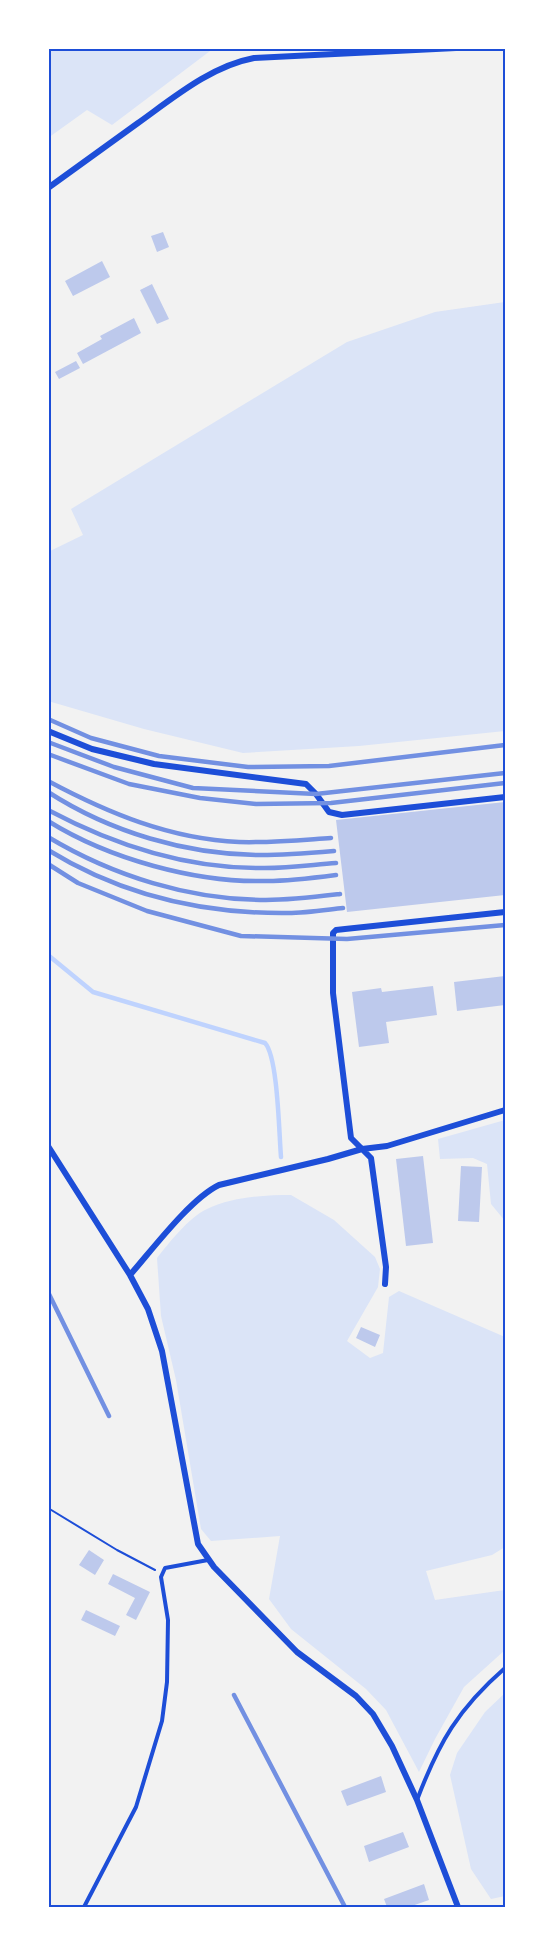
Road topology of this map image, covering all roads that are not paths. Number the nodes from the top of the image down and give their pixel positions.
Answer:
1 (456, 48) edge
2 (48, 188) edge
3 (48, 731) edge
4 (505, 797) edge
5 (505, 912) edge
6 (505, 1110) edge
7 (48, 1146) edge
8 (362, 1149) junction
9 (130, 1275) junction
10 (385, 1284) dead end
11 (209, 1560) junction
12 (505, 1668) edge
13 (417, 1800) junction
14 (84, 1907) edge
15 (458, 1907) edge

1 - 2 street
3 - 4 street
5 - 8 street
6 - 8 street
7 - 9 street
8 - 9 street
8 - 10 street
9 - 11 street
11 - 13 street
11 - 14 lane
12 - 13 lane
13 - 15 street

